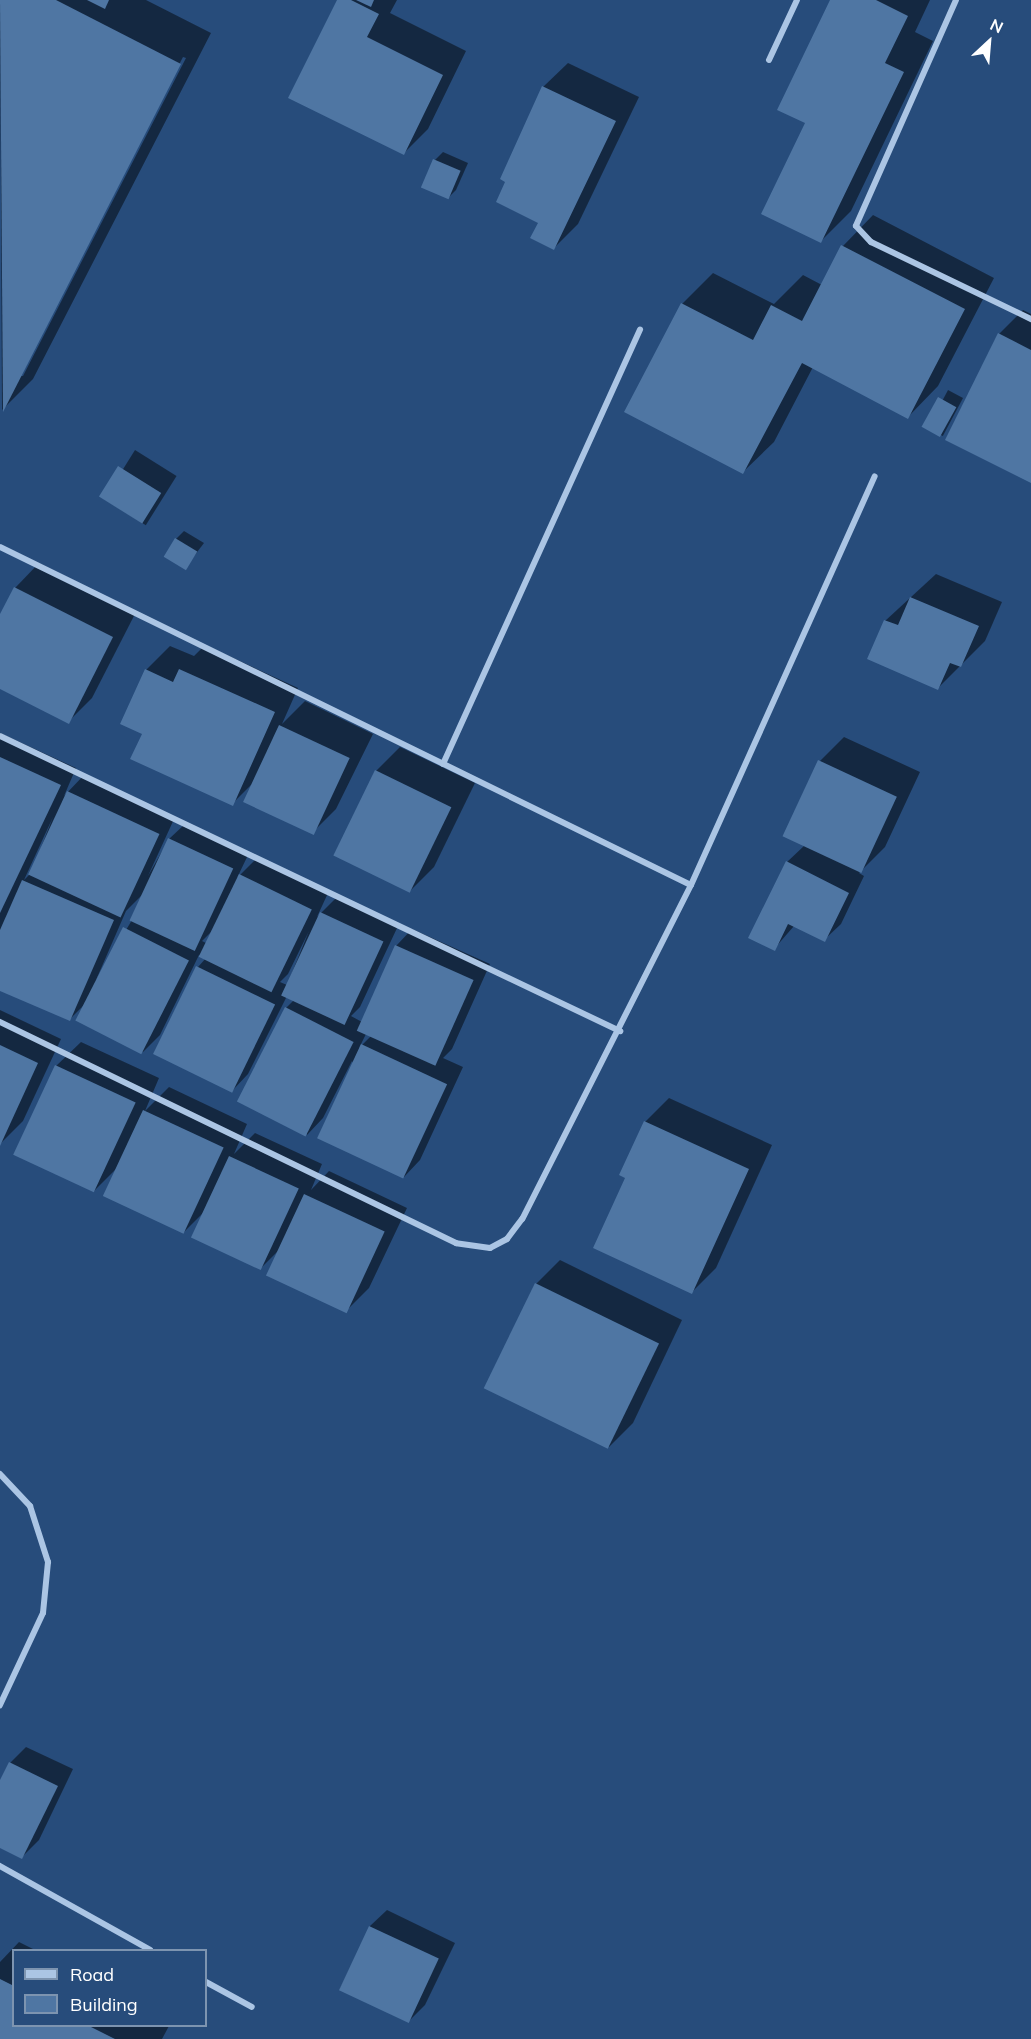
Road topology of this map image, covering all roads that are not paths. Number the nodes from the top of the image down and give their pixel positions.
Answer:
1 (797, 0) edge
2 (956, 0) edge
3 (769, 60) dead end
4 (1031, 319) edge
5 (640, 330) dead end
6 (875, 476) dead end
7 (0, 547) edge
8 (0, 736) edge
9 (443, 764) junction
10 (691, 885) junction
11 (0, 1022) edge
12 (620, 1031) junction
13 (0, 1474) edge
14 (0, 1705) edge
15 (0, 1866) edge
16 (148, 1949) edge
17 (207, 1983) edge
18 (252, 2007) dead end

1 - 3 street
2 - 4 street
5 - 9 street
6 - 10 street
7 - 9 street
8 - 12 street
9 - 10 street
10 - 12 street
11 - 12 street
13 - 14 street
15 - 16 street
17 - 18 street

